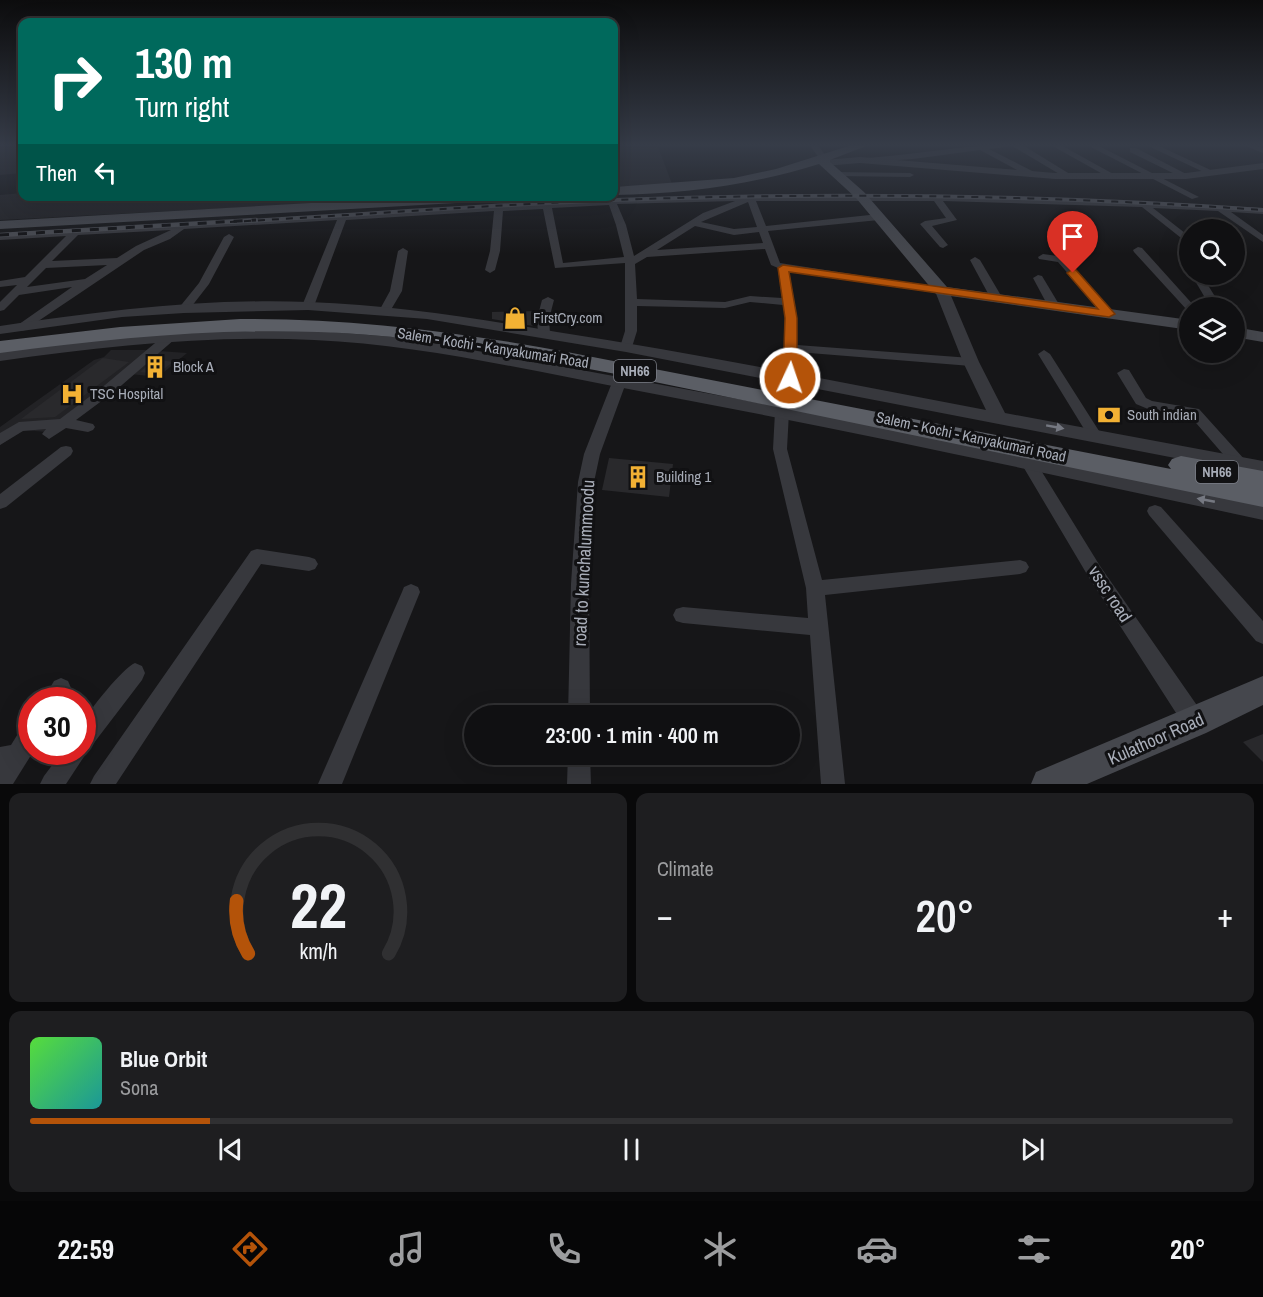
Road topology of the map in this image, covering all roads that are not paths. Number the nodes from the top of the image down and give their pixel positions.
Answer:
1 (735, 181) edge
2 (845, 181) edge
3 (1163, 181) edge
4 (618, 196) edge
5 (618, 197) edge
6 (862, 197) junction
7 (1195, 197) dead end
8 (752, 198) junction
9 (936, 198) junction
10 (421, 201) edge
11 (584, 201) edge
12 (614, 201) edge
13 (1143, 204) junction
14 (547, 206) junction
15 (1219, 208) junction
16 (499, 210) junction
17 (1263, 211) edge
18 (879, 217) junction
19 (342, 219) junction
20 (692, 223) junction
21 (0, 225) edge
22 (181, 227) junction
23 (763, 229) junction
24 (75, 233) junction
25 (1179, 233) edge
26 (0, 237) edge
27 (229, 237) dead end
28 (1263, 239) edge
29 (943, 245) dead end
30 (768, 246) junction
31 (1137, 250) dead end
32 (403, 251) dead end
33 (644, 254) junction
34 (1043, 257) dead end
35 (121, 260) junction
36 (975, 260) dead end
37 (630, 262) junction
38 (43, 265) junction
39 (783, 268) junction
40 (490, 270) dead end
41 (1038, 278) dead end
42 (28, 280) junction
43 (86, 282) junction
44 (0, 284) edge
45 (942, 291) junction
46 (18, 292) junction
47 (1181, 297) edge
48 (997, 298) junction
49 (548, 300) dead end
50 (631, 302) junction
51 (789, 302) junction
52 (308, 306) junction
53 (1054, 306) junction
54 (0, 308) edge
55 (184, 309) junction
56 (386, 311) junction
57 (1109, 314) junction
58 (1179, 324) edge
59 (21, 327) junction
60 (0, 330) edge
61 (544, 333) junction
62 (1245, 334) edge
63 (171, 336) junction
64 (0, 337) edge
65 (1263, 337) edge
66 (0, 347) edge
67 (626, 347) junction
68 (792, 348) junction
69 (1044, 354) dead end
70 (0, 356) edge
71 (971, 362) junction
72 (1124, 373) dead end
73 (790, 378) junction
74 (620, 380) junction
75 (782, 412) junction
76 (998, 417) junction
77 (64, 423) junction
78 (87, 427) dead end
79 (49, 434) dead end
80 (1094, 434) junction
81 (0, 440) edge
82 (66, 452) dead end
83 (1029, 463) junction
84 (1240, 464) junction
85 (1263, 468) edge
86 (1263, 480) edge
87 (1263, 497) edge
88 (0, 503) edge
89 (1155, 511) dead end
90 (1263, 512) edge
91 (309, 564) dead end
92 (1020, 567) dead end
93 (815, 588) junction
94 (411, 592) dead end
95 (683, 615) dead end
96 (817, 627) junction
97 (1263, 635) edge
98 (135, 673) dead end
99 (1263, 690) edge
100 (579, 705) edge
101 (1195, 722) junction
102 (96, 725) edge
103 (8, 757) edge
104 (66, 765) edge
105 (579, 765) edge
106 (0, 784) edge
107 (52, 784) edge
108 (102, 784) edge
109 (330, 784) edge
110 (579, 784) edge
111 (833, 784) edge
112 (1048, 784) edge

1 - 4 main road
2 - 6 main road
3 - 7 street
5 - 8 street
6 - 8 street
6 - 9 street
6 - 18 main road
8 - 20 street
8 - 23 street
9 - 13 street
9 - 29 street
10 - 21 main road
11 - 14 street
12 - 37 street
13 - 15 street
13 - 25 street
14 - 16 street
14 - 37 street
15 - 17 street
15 - 28 street
16 - 19 street
16 - 40 street
18 - 23 street
18 - 45 main road
19 - 22 street
19 - 52 street
20 - 23 street
20 - 33 street
22 - 24 street
22 - 35 street
23 - 30 street
24 - 26 street
24 - 38 street
27 - 55 street
30 - 33 street
30 - 39 street
31 - 47 street
32 - 56 street
33 - 37 street
34 - 57 street
35 - 38 street
35 - 43 street
36 - 48 street
37 - 50 street
38 - 42 street
39 - 45 street
39 - 51 street
41 - 53 street
42 - 44 street
42 - 46 street
43 - 46 street
43 - 59 street
45 - 48 main road
45 - 71 street
46 - 54 street
48 - 53 main road
49 - 61 street
50 - 51 street
50 - 67 street
51 - 68 street
52 - 55 street
52 - 56 street
53 - 57 main road
55 - 59 street
56 - 61 street
57 - 58 main road
59 - 60 street
61 - 67 street
62 - 65 main road
63 - 70 street
63 - 74 street
63 - 77 street
64 - 86 highway, Salem - Kochi - Kanyakumari Road / NH66
66 - 87 highway, Salem - Kochi - Kanyakumari Road / NH66
67 - 73 street
68 - 71 street
68 - 73 street
69 - 80 street
71 - 76 street
72 - 84 street
73 - 76 street
74 - 75 street
74 - 100 street, road to kunchalummoodu
75 - 83 street
75 - 93 street
76 -> 80 street
77 - 78 street
77 - 79 street
77 - 81 street
80 - 84 street
82 - 88 street
90 -> 83 street
83 - 101 street, vssc road
84 - 85 street
89 - 97 street
91 - 108 street
92 - 93 street
93 - 96 street
94 - 109 street
95 - 96 street
96 - 111 street
98 - 102 street
99 - 101 main road, Kulathoor Road
101 - 112 main road, Kulathoor Road
103 - 106 street
104 - 107 street
105 - 110 street

